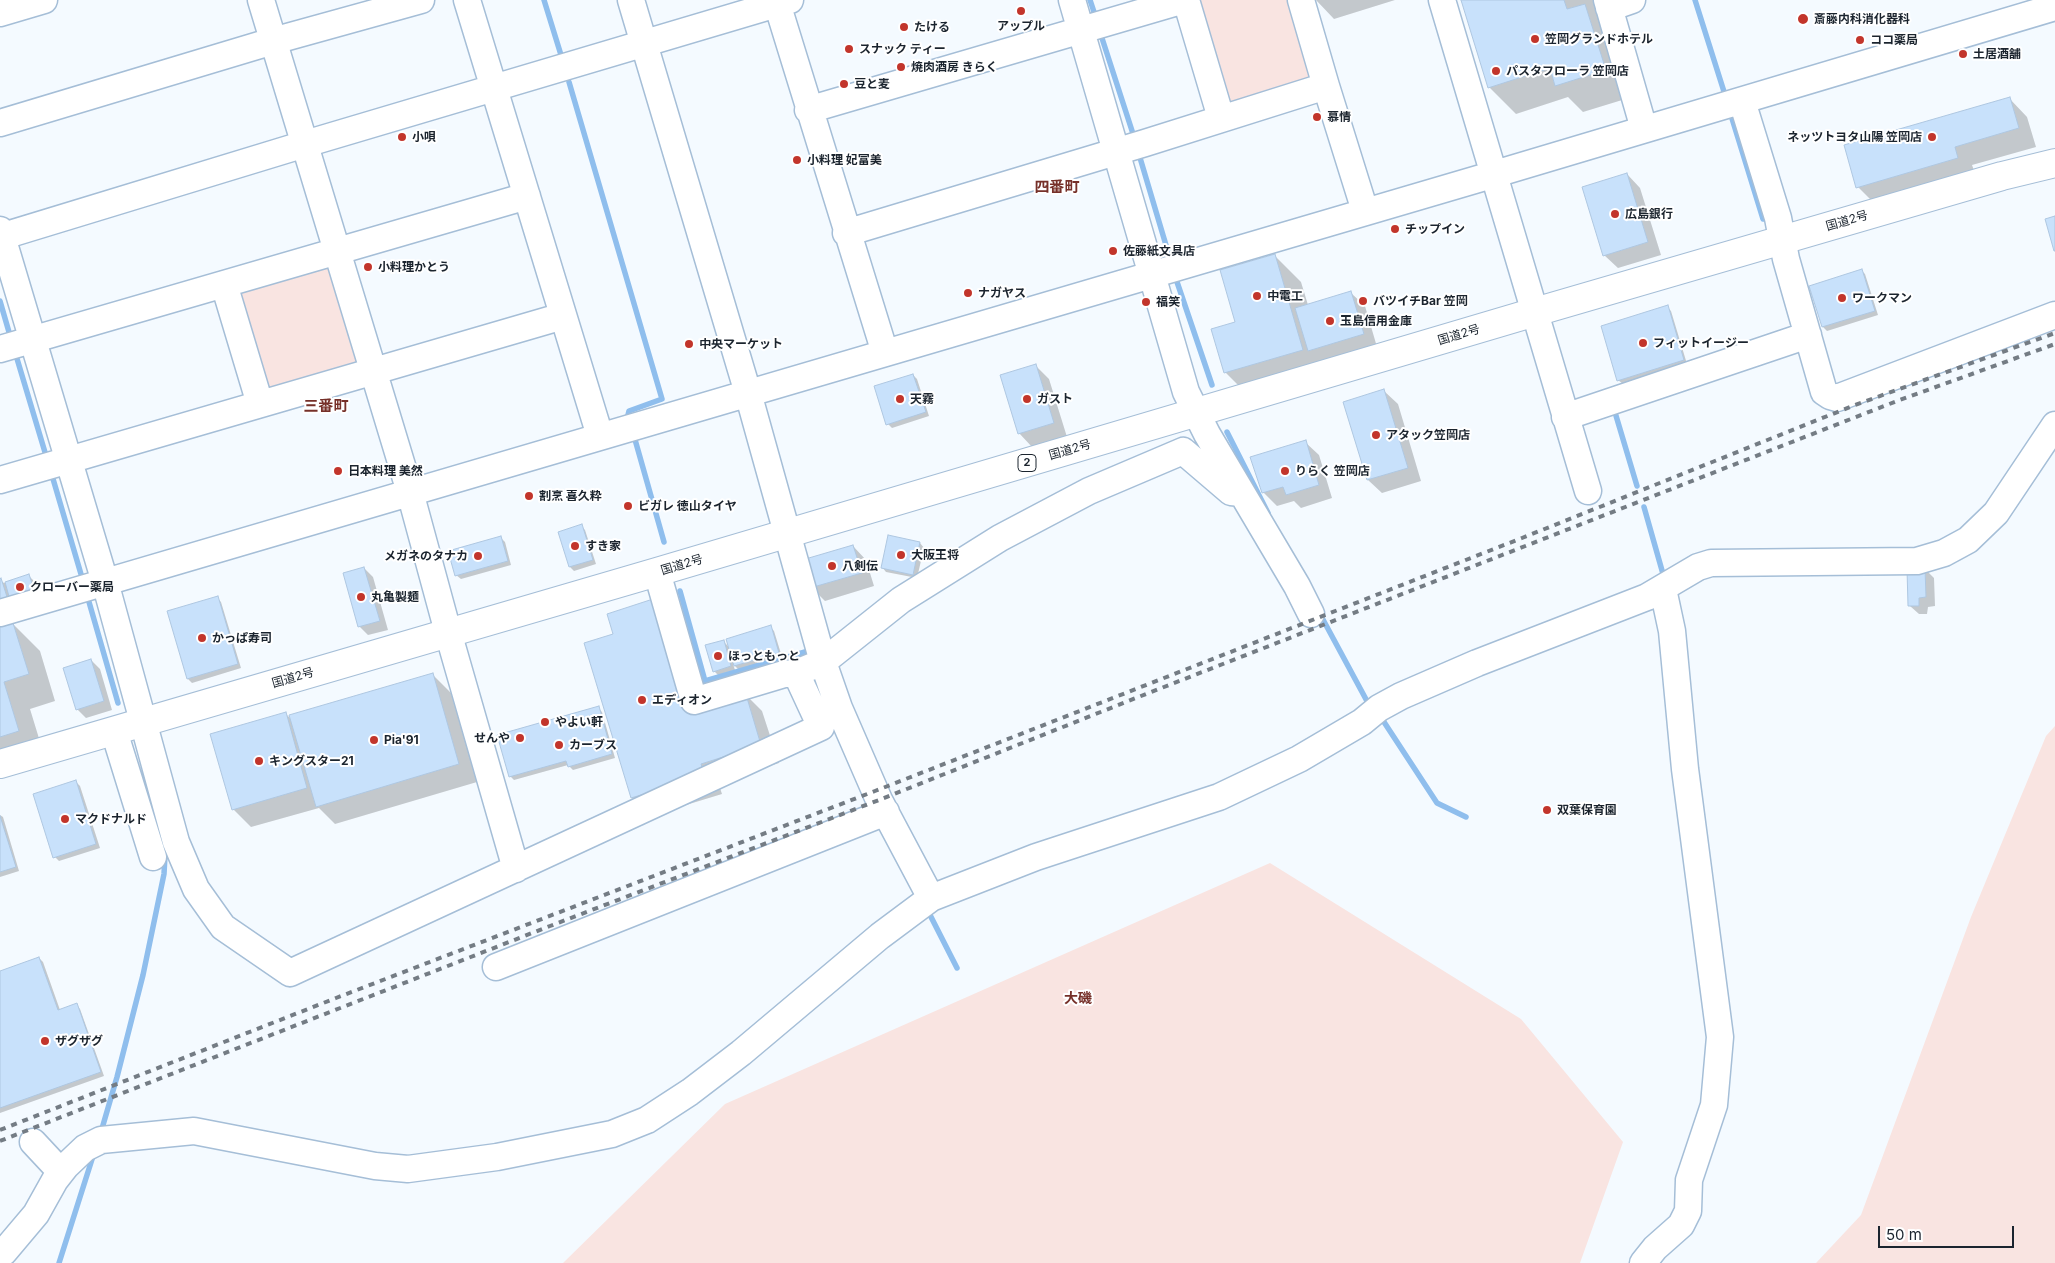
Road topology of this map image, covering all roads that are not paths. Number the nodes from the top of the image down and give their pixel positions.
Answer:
1 (44, 0) edge
2 (261, 0) edge
3 (421, 0) edge
4 (467, 0) edge
5 (631, 0) edge
6 (1072, 0) edge
7 (1185, 0) edge
8 (1301, 0) edge
9 (1442, 0) edge
10 (781, 1) edge
11 (1616, 3) edge
12 (2055, 7) edge
13 (0, 13) edge
14 (1092, 27) junction
15 (273, 41) junction
16 (644, 43) junction
17 (1326, 86) junction
18 (494, 88) junction
19 (1732, 104) junction
20 (808, 110) junction
21 (1221, 118) junction
22 (0, 123) edge
23 (1644, 129) junction
24 (305, 144) junction
25 (1130, 147) junction
26 (2055, 163) edge
27 (1495, 174) junction
28 (527, 196) junction
29 (1365, 211) junction
30 (846, 233) junction
31 (1, 234) edge
32 (1782, 240) junction
33 (336, 251) junction
34 (1164, 270) junction
35 (224, 284) junction
36 (1535, 312) junction
37 (2055, 315) edge
38 (563, 316) junction
39 (1808, 335) junction
40 (14, 345) edge
41 (885, 353) junction
42 (372, 371) junction
43 (748, 393) junction
44 (260, 404) junction
45 (1196, 413) junction
46 (1565, 417) junction
47 (2055, 425) edge
48 (600, 436) junction
49 (55, 464) junction
50 (0, 480) edge
51 (1588, 491) dead end
52 (410, 492) junction
53 (1241, 493) junction
54 (786, 533) junction
55 (657, 572) junction
56 (91, 586) junction
57 (1663, 589) junction
58 (0, 613) edge
59 (1311, 614) dead end
60 (448, 632) junction
61 (810, 667) junction
62 (144, 722) junction
63 (114, 731) junction
64 (0, 764) edge
65 (880, 814) junction
66 (153, 857) dead end
67 (516, 869) junction
68 (932, 898) junction
69 (496, 967) dead end
70 (33, 1142) dead end
71 (61, 1172) junction
72 (0, 1254) edge
73 (1642, 1263) edge

1 - 13 street
2 - 15 street
3 - 15 street
4 - 18 street
5 - 16 street
6 - 14 street
7 - 14 street
7 - 21 street
8 - 17 street
9 - 27 street
10 - 16 street
10 - 20 street
11 - 23 street
12 - 19 street
14 - 20 street
14 - 25 street
15 - 22 street
15 - 24 street
16 - 18 street
16 - 43 street
17 - 21 street
17 - 29 street
18 - 24 street
18 - 28 street
19 - 23 street
19 - 32 street
20 - 30 street
21 - 25 street
23 - 27 street
24 - 31 street
24 - 33 street
25 - 30 street
25 - 34 street
26 - 32 highway, 国道2号 / 2
27 - 29 street
27 - 36 street
28 - 33 street
28 - 38 street
29 - 34 street
30 - 41 street
31 - 40 street
32 - 36 highway, 国道2号 / 2
32 - 39 street
33 - 35 street
33 - 42 street
34 - 41 street
34 - 45 street
35 - 40 street
35 - 44 street
36 - 45 highway, 国道2号 / 2
36 - 46 street
37 - 39 street
38 - 42 street
38 - 48 street
39 - 46 street
40 - 49 street
41 - 43 street
42 - 44 street
42 - 52 street
43 - 48 street
43 - 54 street
44 - 49 street
45 - 53 street
45 - 54 highway, 国道2号 / 2
46 - 51 street
47 - 57 street
48 - 52 street
49 - 50 street
49 - 56 street
52 - 56 street
52 - 60 street
53 - 59 street
53 - 61 street
54 - 55 highway, 国道2号 / 2
54 - 61 street
55 - 60 highway, 国道2号 / 2
55 - 61 street
56 - 58 street
56 - 62 street
57 - 68 street
57 - 73 street
60 - 62 highway, 国道2号 / 2
60 - 67 street
61 - 65 street
61 - 67 street
62 - 63 highway, 国道2号 / 2
62 - 67 street
63 - 64 highway, 国道2号 / 2
63 - 66 street
65 - 68 street
65 - 69 street
68 - 71 street
70 - 71 street
71 - 72 street

